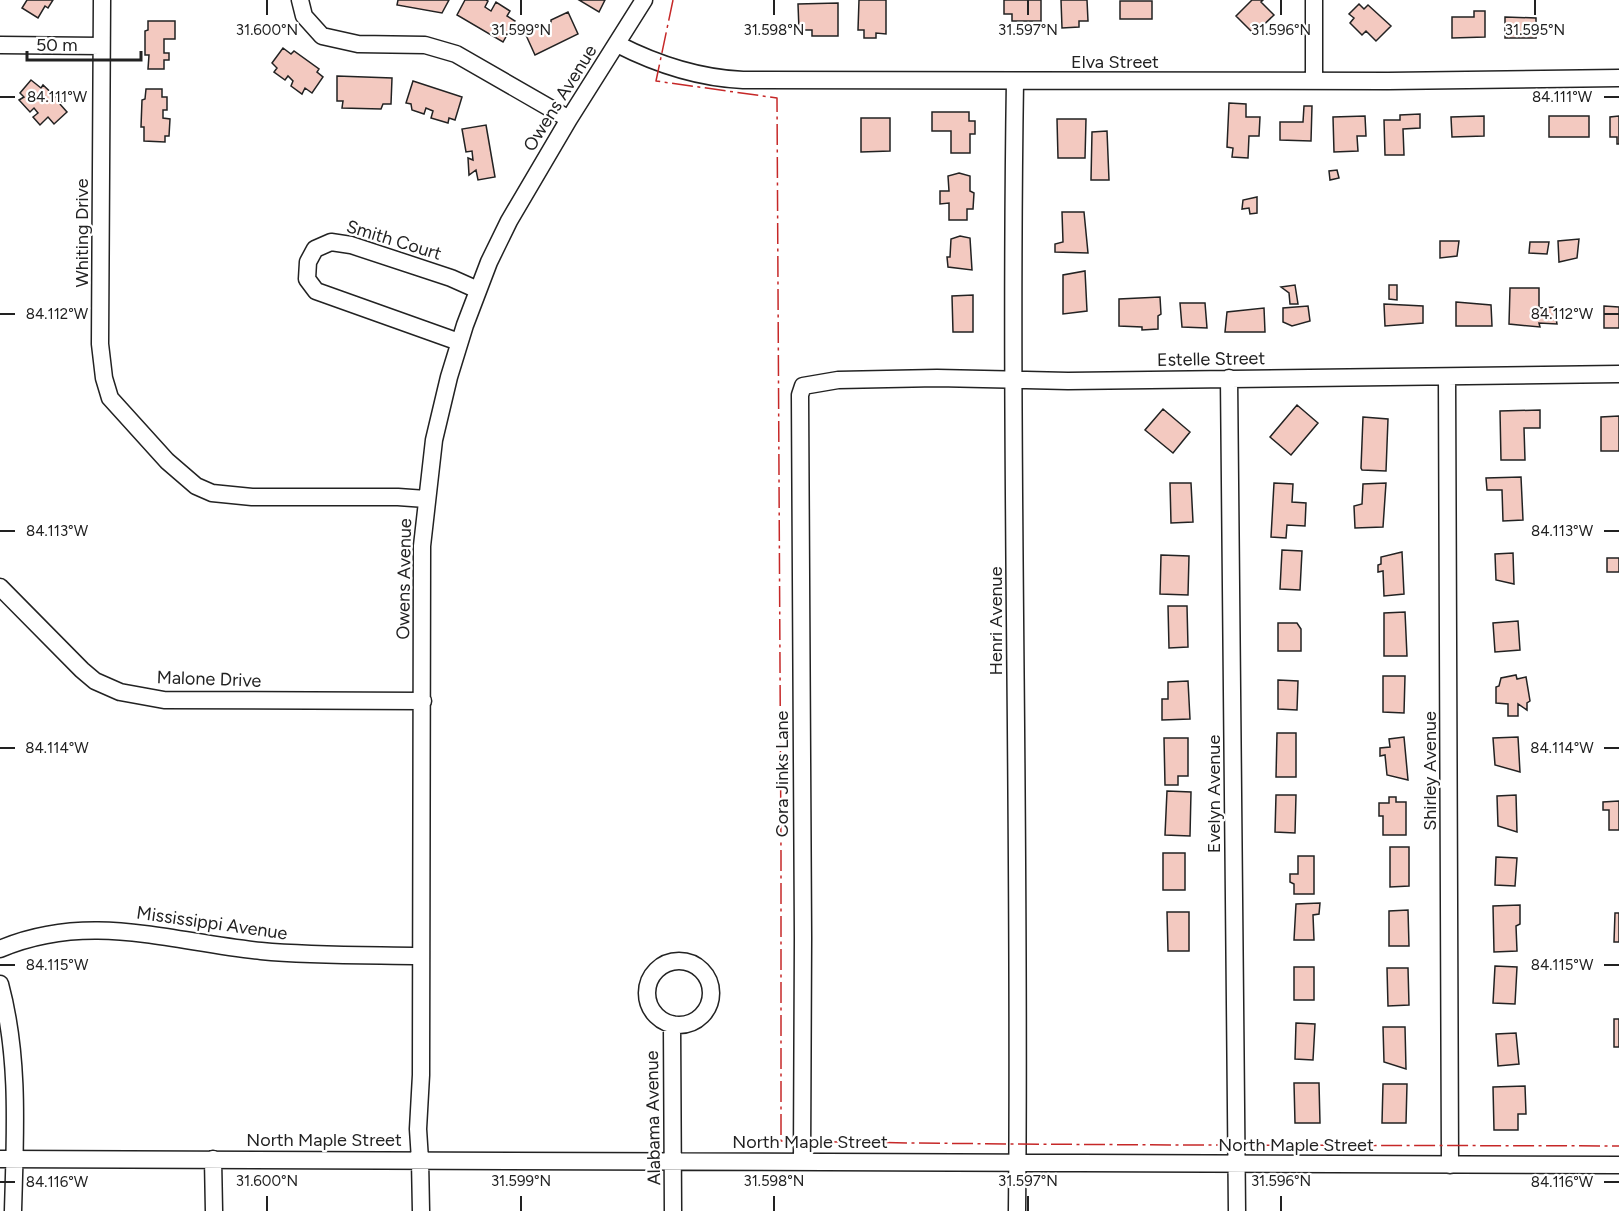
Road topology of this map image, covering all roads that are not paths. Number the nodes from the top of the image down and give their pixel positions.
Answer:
1 (102, 0) edge
2 (300, 0) edge
3 (644, 0) edge
4 (1314, 0) edge
5 (617, 44) junction
6 (0, 45) edge
7 (102, 46) junction
8 (1619, 78) edge
9 (1015, 81) junction
10 (1314, 81) junction
11 (569, 119) junction
12 (478, 290) junction
13 (459, 342) junction
14 (1619, 374) edge
15 (1447, 377) junction
16 (1229, 378) junction
17 (1014, 380) junction
18 (803, 386) joint
19 (426, 499) junction
20 (0, 587) edge
21 (423, 701) junction
22 (0, 949) edge
23 (421, 956) junction
24 (0, 984) edge
25 (672, 1024) dead end
26 (7, 1159) edge
27 (213, 1159) junction
28 (420, 1160) junction
29 (1017, 1161) junction
30 (673, 1162) junction
31 (802, 1162) junction
32 (1237, 1163) junction
33 (1450, 1165) junction
34 (1619, 1165) edge
35 (13, 1211) edge
36 (214, 1211) edge
37 (421, 1211) edge
38 (674, 1211) edge
39 (1017, 1211) edge
40 (1238, 1211) edge

1 - 7 street, Whiting Drive
2 - 11 street
3 - 5 street, Owens Avenue
4 - 10 street
5 - 9 street, Elva Street
5 - 11 street, Owens Avenue
6 - 7 street
7 - 19 street, Whiting Drive
8 - 10 street, Elva Street
9 - 10 street, Elva Street
9 - 17 street, Henri Avenue
11 - 12 street, Owens Avenue
12 - 13 street, Owens Avenue
12 - 13 street, Smith Court
13 - 19 street, Owens Avenue
14 - 15 street, Estelle Street
15 - 16 street, Estelle Street
15 - 33 street, Shirley Avenue
16 - 17 street, Estelle Street
16 - 32 street, Evelyn Avenue
17 - 18 street, Estelle Street
17 - 29 street, Henri Avenue
18 - 31 street, Cora Jinks Lane
19 - 21 street, Owens Avenue
20 - 21 street, Malone Drive
21 - 23 street, Owens Avenue
22 - 23 street, Mississippi Avenue
23 - 28 street, Owens Avenue
24 - 26 street
25 - 30 street, Alabama Avenue
26 - 27 street, North Maple Street
26 - 35 street
27 - 28 street, North Maple Street
27 - 36 street
28 - 30 street, North Maple Street
28 - 37 street, Owens Avenue
29 - 31 street, North Maple Street
29 - 32 street, North Maple Street
29 - 39 street, Henri Avenue
30 - 31 street, North Maple Street
30 - 38 street, Alabama Avenue
32 - 33 street, North Maple Street
32 - 40 street, Evelyn Avenue
33 - 34 street, North Maple Street

